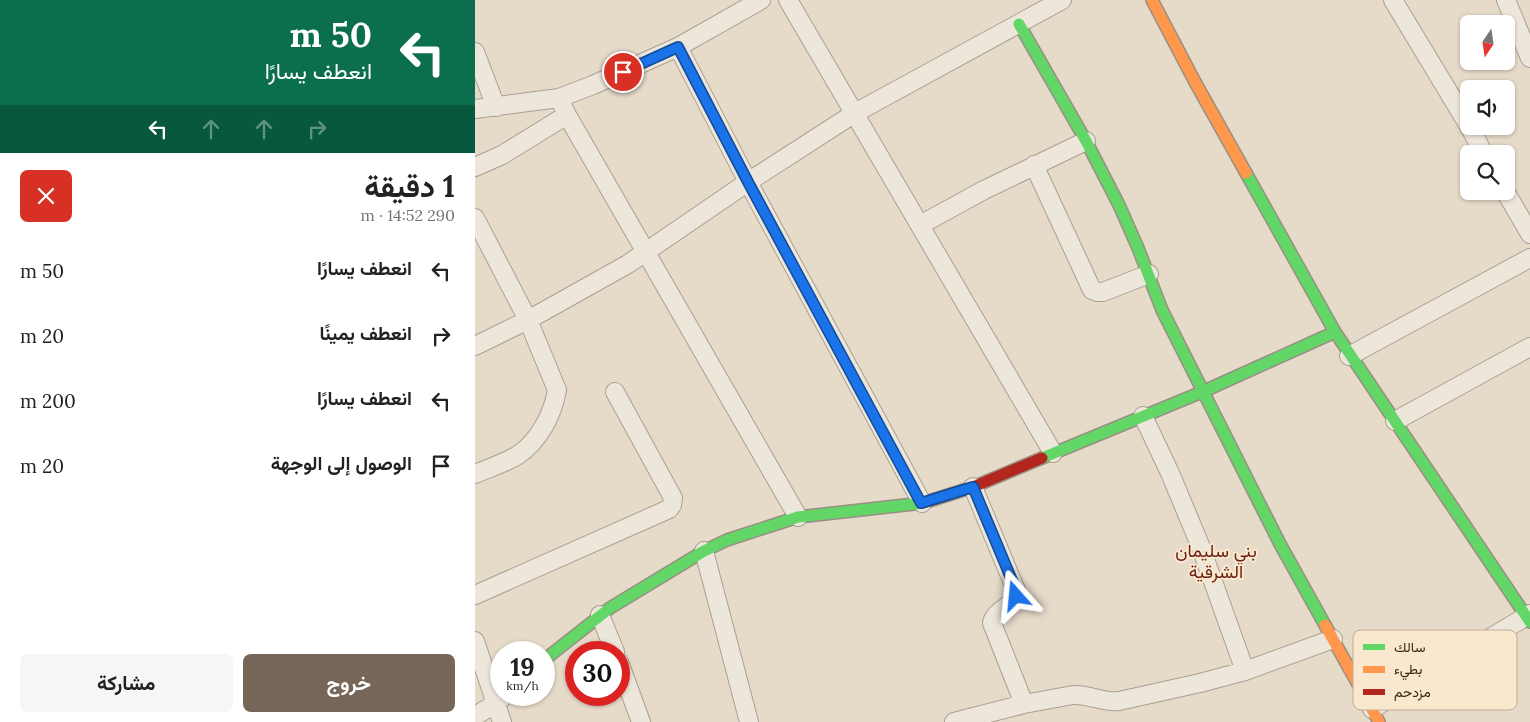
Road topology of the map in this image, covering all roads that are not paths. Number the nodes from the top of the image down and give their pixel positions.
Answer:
1 (761, 0) edge
2 (788, 0) edge
3 (1062, 0) edge
4 (1152, 0) edge
5 (1393, 0) edge
6 (1506, 0) edge
7 (1019, 24) junction
8 (678, 47) junction
9 (475, 52) edge
10 (1530, 58) edge
11 (559, 98) junction
12 (496, 108) junction
13 (475, 110) edge
14 (1460, 111) edge
15 (855, 114) junction
16 (567, 115) junction
17 (1085, 140) junction
18 (1034, 165) junction
19 (475, 167) edge
20 (748, 182) junction
21 (1510, 200) edge
22 (475, 218) edge
23 (921, 225) junction
24 (1530, 234) edge
25 (645, 253) junction
26 (1530, 258) edge
27 (1149, 274) junction
28 (528, 320) junction
29 (1335, 332) junction
30 (475, 346) edge
31 (1530, 347) edge
32 (1349, 356) junction
33 (615, 392) dead end
34 (1202, 392) junction
35 (1143, 416) junction
36 (1395, 422) junction
37 (1053, 453) junction
38 (475, 474) edge
39 (973, 487) junction
40 (921, 503) junction
41 (798, 518) junction
42 (704, 551) junction
43 (475, 595) edge
44 (600, 615) junction
45 (1529, 617) edge
46 (1509, 630) edge
47 (1333, 639) junction
48 (475, 641) edge
49 (611, 641) edge
50 (555, 651) edge
51 (1245, 671) junction
52 (1353, 675) edge
53 (490, 676) edge
54 (630, 692) edge
55 (1024, 704) junction
56 (491, 706) edge
57 (501, 706) edge
58 (475, 716) edge
59 (502, 722) edge
60 (641, 722) edge
61 (749, 722) edge
62 (954, 722) edge

1 - 8 street
2 - 15 street
3 - 7 street
4 - 29 street
5 - 14 street
6 - 10 street
7 - 15 street
7 - 17 street
8 - 11 street
8 - 20 street
9 - 12 street
11 - 12 street
11 - 16 street
12 - 13 street
15 - 20 street
15 - 23 street
16 - 19 street
16 - 25 street
17 - 18 street
17 - 27 street
18 - 23 street
18 - 27 street
20 - 25 street
20 - 40 street
21 - 24 street
22 - 28 street
23 - 37 street
25 - 28 street
25 - 41 street
26 - 32 street
27 - 34 street
28 - 30 street
28 - 38 street
29 - 32 street
29 - 34 street
31 - 36 street
32 - 36 street
33 - 43 street
34 - 35 street
34 - 47 street
35 - 37 street
35 - 51 street
36 - 45 street
37 - 39 street
39 - 40 street
39 - 55 street
40 - 41 street
41 - 42 street
42 - 44 street
42 - 61 street
44 - 49 street
44 - 50 street
45 - 46 street
47 - 51 street
47 - 52 street
48 - 53 street
51 - 55 street
54 - 60 street
55 - 62 street
56 - 58 street
57 - 59 street

